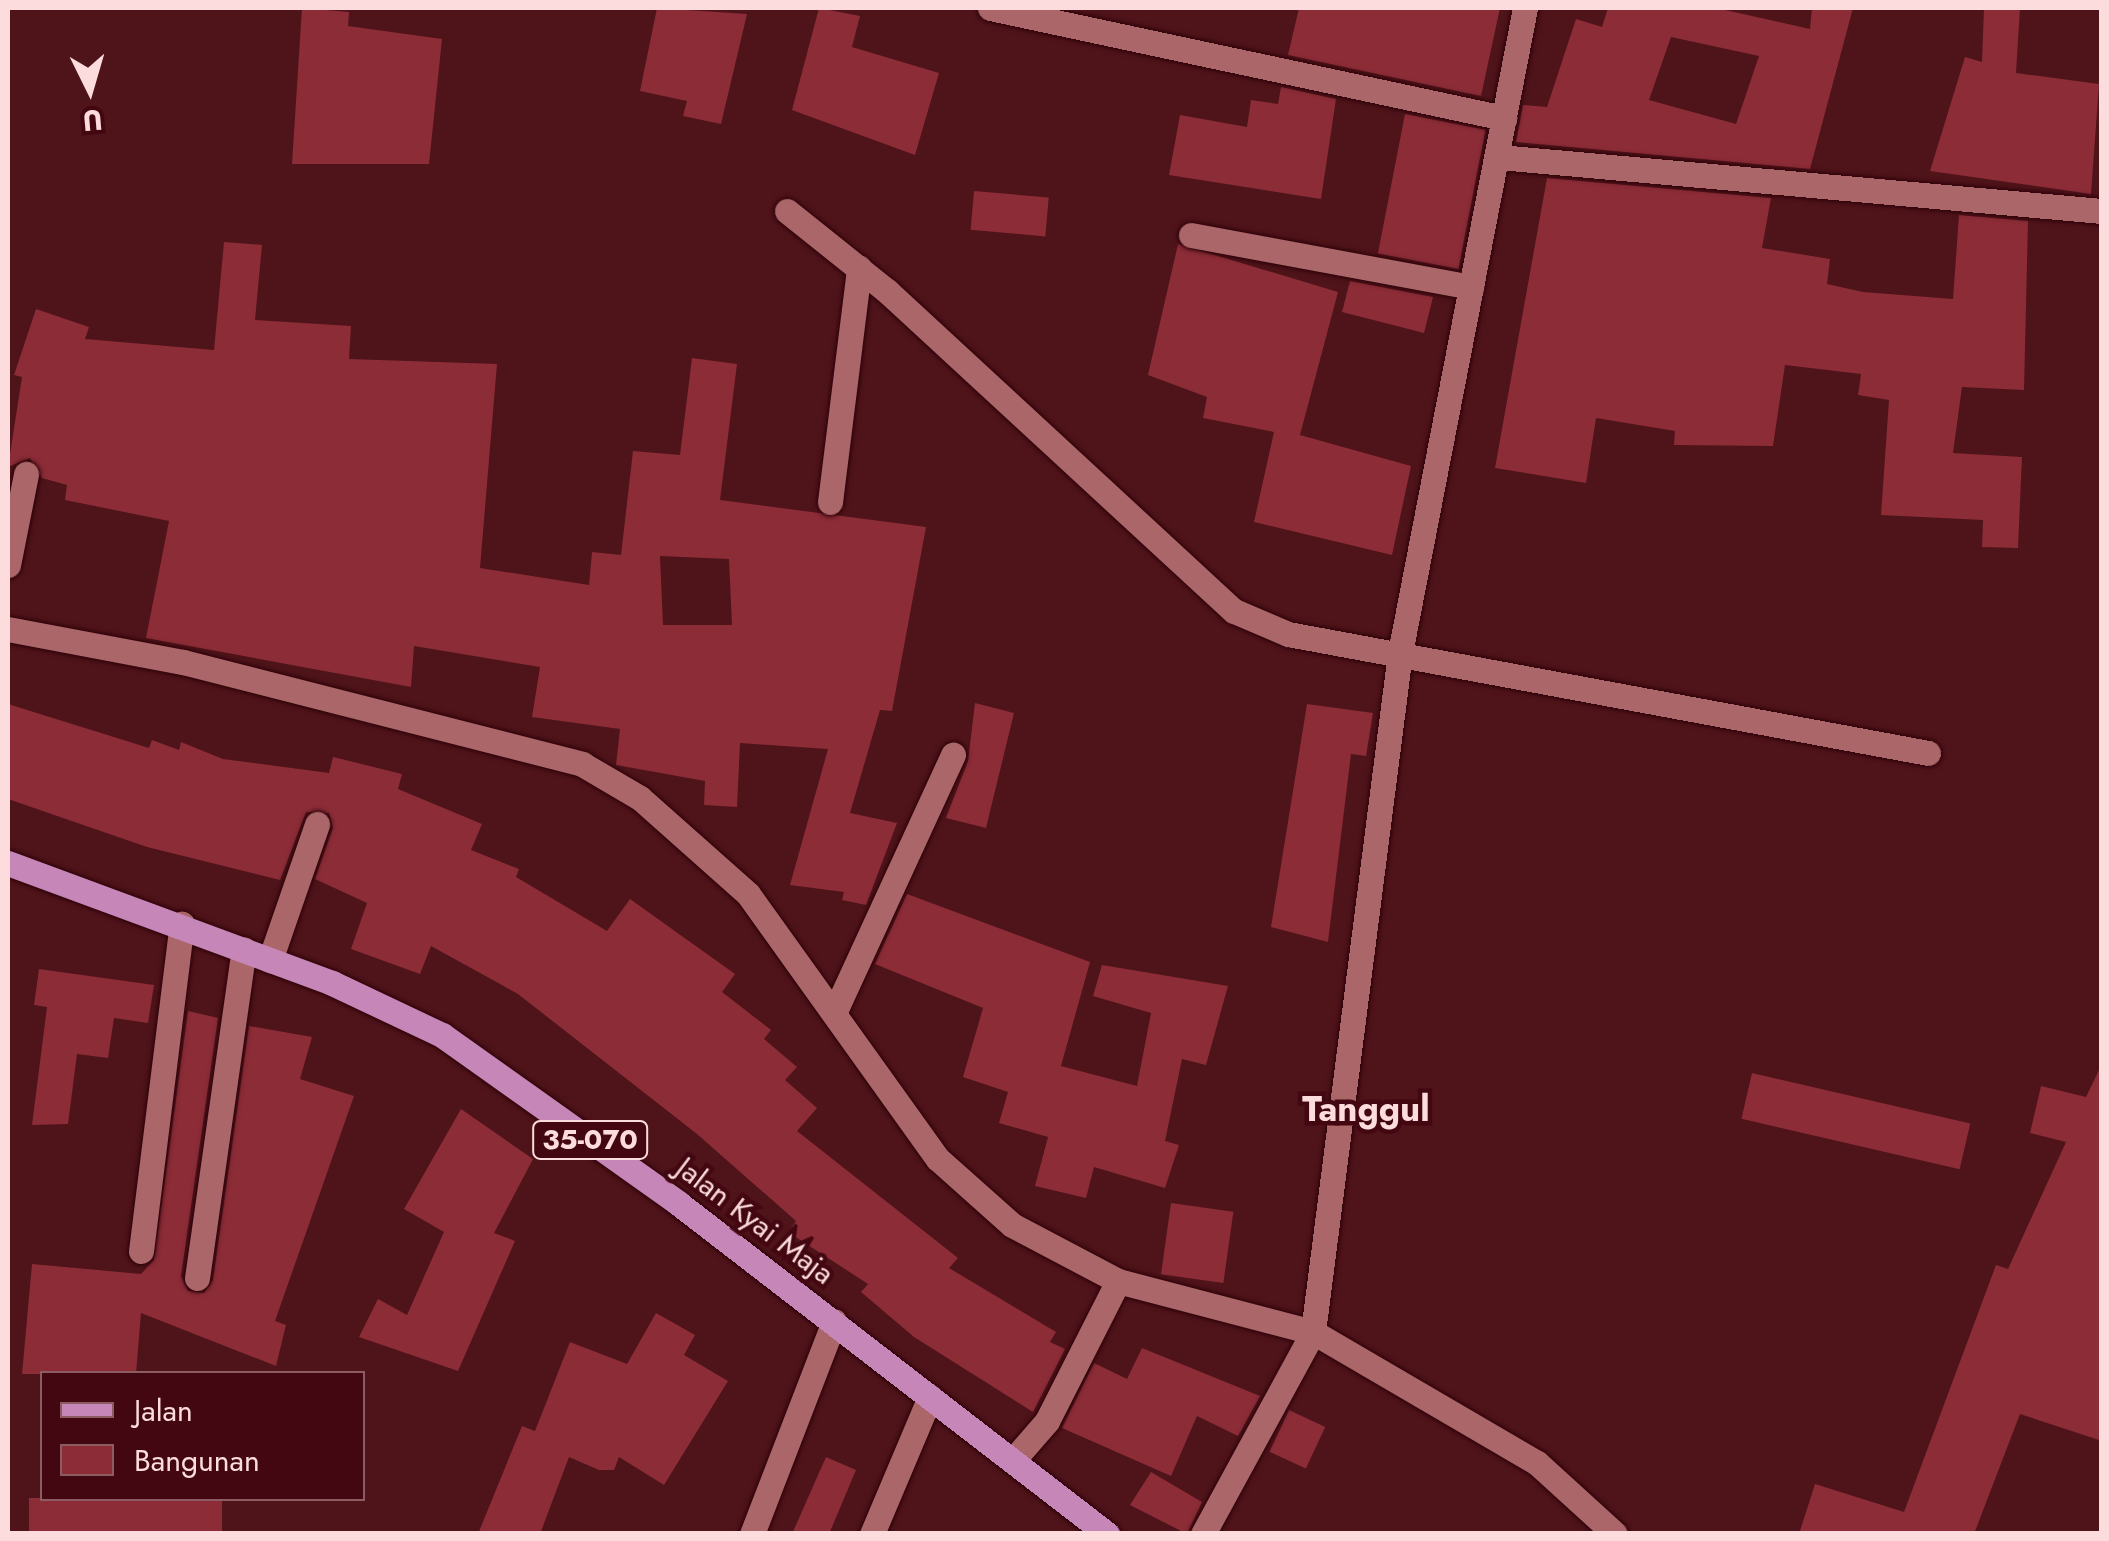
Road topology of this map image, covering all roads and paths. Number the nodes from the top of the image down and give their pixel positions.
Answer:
1 (990, 8) edge
2 (1525, 8) edge
3 (1504, 118) junction
4 (1499, 157) junction
5 (787, 211) dead end
6 (2102, 211) edge
7 (1192, 234) dead end
8 (859, 268) junction
9 (1471, 287) junction
10 (26, 474) dead end
11 (830, 502) dead end
12 (8, 565) edge
13 (8, 628) edge
14 (1400, 653) junction
15 (1928, 753) dead end
16 (954, 756) dead end
17 (317, 824) dead end
18 (8, 863) edge
19 (182, 924) junction
20 (244, 948) junction
21 (270, 960) junction
22 (836, 1009) junction
23 (141, 1250) dead end
24 (197, 1278) dead end
25 (1114, 1290) junction
26 (834, 1321) junction
27 (1313, 1332) junction
28 (930, 1397) junction
29 (1015, 1458) junction
30 (752, 1534) edge
31 (872, 1534) edge
32 (1107, 1534) edge
33 (1202, 1534) edge
34 (1615, 1534) edge

1 - 3 street
2 - 3 street
3 - 4 street
4 - 6 street
4 - 9 street
5 - 8 street
7 - 9 street
8 - 11 street
8 - 14 street
9 - 14 street
10 - 12 street
13 - 22 street
14 - 15 street
14 - 27 street
16 - 22 street
17 - 21 street
18 - 19 main road, Jalan Kyai Maja / 35-070
19 - 20 main road, Jalan Kyai Maja / 35-070
19 - 23 street
20 - 21 main road, Jalan Kyai Maja / 35-070
20 - 24 street
21 - 26 main road, Jalan Kyai Maja / 35-070
22 - 25 street
25 - 27 street
25 - 29 street
26 - 28 main road, Jalan Kyai Maja / 35-070
26 - 30 street
27 - 33 street
27 - 34 street
28 - 29 main road, Jalan Kyai Maja / 35-070
28 - 31 street
29 - 32 main road, Jalan Kyai Maja / 35-070

